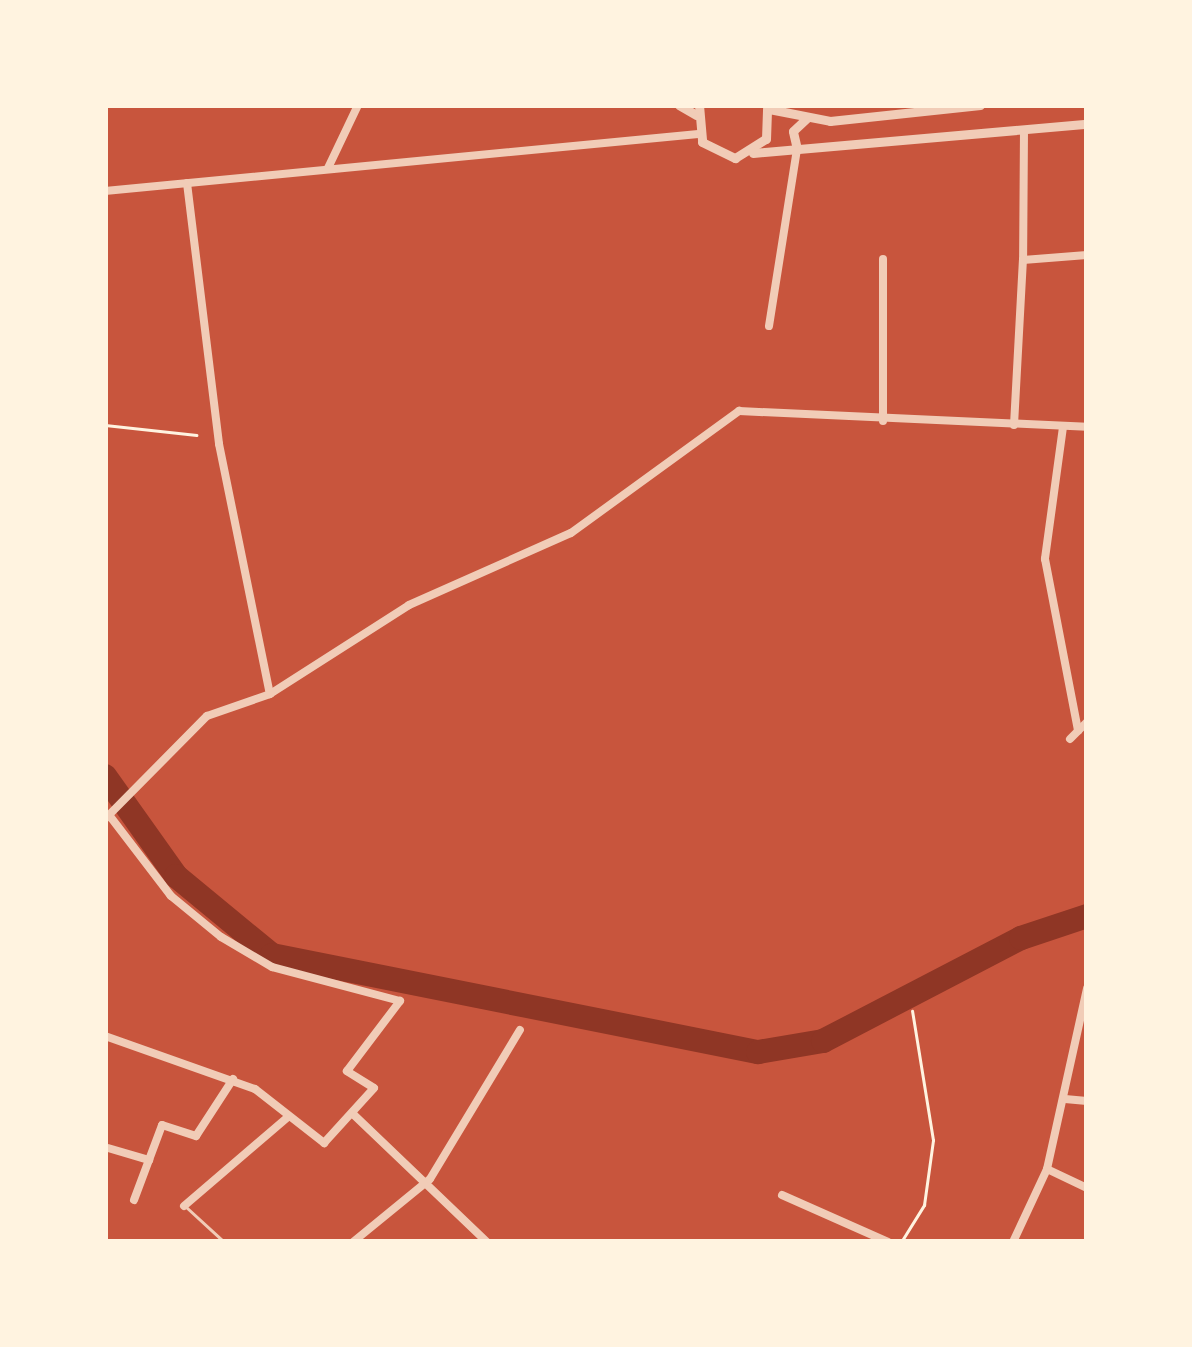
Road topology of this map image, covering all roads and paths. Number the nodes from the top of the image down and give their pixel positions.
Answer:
1 (358, 105) edge
2 (679, 105) edge
3 (980, 105) edge
4 (768, 107) edge
5 (697, 110) edge
6 (898, 110) edge
7 (807, 118) junction
8 (1087, 124) edge
9 (1024, 130) junction
10 (698, 134) junction
11 (797, 149) junction
12 (753, 153) junction
13 (328, 169) junction
14 (187, 183) junction
15 (105, 190) edge
16 (1087, 254) edge
17 (883, 259) dead end
18 (1023, 260) junction
19 (769, 326) dead end
20 (883, 421) junction
21 (105, 425) edge
22 (1014, 425) junction
23 (1063, 427) junction
24 (1087, 427) edge
25 (196, 435) dead end
26 (270, 694) junction
27 (1087, 722) edge
28 (1078, 730) junction
29 (1070, 739) dead end
30 (107, 817) edge
31 (1083, 988) edge
32 (912, 1011) dead end
33 (520, 1030) dead end
34 (105, 1036) edge
35 (233, 1079) junction
36 (1064, 1100) junction
37 (1087, 1101) edge
38 (353, 1114) junction
39 (289, 1116) junction
40 (108, 1148) dead end
41 (149, 1160) junction
42 (1047, 1168) junction
43 (430, 1178) junction
44 (1087, 1188) edge
45 (782, 1196) dead end
46 (134, 1200) dead end
47 (184, 1206) joint
48 (224, 1242) edge
49 (353, 1242) edge
50 (488, 1242) edge
51 (888, 1242) edge
52 (901, 1242) edge
53 (1012, 1242) edge

1 - 13 street
2 - 5 street
3 - 6 street
4 - 7 street
4 - 12 street
5 - 10 street
6 - 7 street
7 - 11 street
8 - 9 street
9 - 11 street
9 - 18 street
10 - 12 street
10 - 13 street
11 - 12 street
11 - 19 street
13 - 14 street
14 - 15 street
14 - 26 street
16 - 18 street
17 - 20 street
18 - 22 street
20 - 22 street
20 - 26 street
21 - 25 path
22 - 23 street
23 - 24 street
23 - 28 street
26 - 30 street
27 - 28 street
28 - 29 street
30 - 38 street
31 - 36 street
32 - 52 path
33 - 43 street
34 - 35 street
35 - 39 street
35 - 41 street
36 - 37 street
36 - 42 street
38 - 39 street
38 - 43 street
39 - 47 street
40 - 41 street
41 - 46 street
42 - 44 street
42 - 53 street
43 - 49 street
43 - 50 street
45 - 51 street
47 - 48 lane

